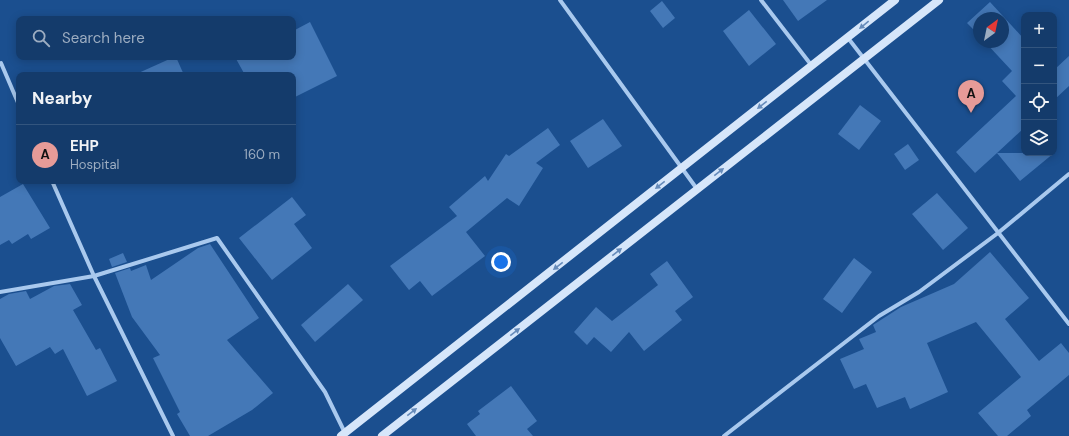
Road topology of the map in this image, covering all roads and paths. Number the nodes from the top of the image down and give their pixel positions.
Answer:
1 (560, 0) edge
2 (761, 0) edge
3 (895, 0) edge
4 (939, 0) edge
5 (848, 38) junction
6 (864, 59) junction
7 (1, 63) edge
8 (812, 66) junction
9 (16, 98) edge
10 (682, 168) junction
11 (1069, 174) edge
12 (53, 184) edge
13 (697, 189) junction
14 (998, 233) junction
15 (94, 276) junction
16 (0, 292) edge
17 (1069, 324) edge
18 (344, 435) edge
19 (173, 436) edge
20 (382, 436) edge
21 (724, 436) edge

1 - 10 street
2 - 8 street
3 -> 5 main road
4 - 6 main road
5 - 6 street
5 - 8 main road
13 -> 6 main road
6 - 14 street
7 - 9 street
8 -> 10 main road
10 - 13 street
10 -> 18 main road
11 - 14 street
12 - 15 street
20 -> 13 main road
14 - 17 street
14 - 21 street
15 - 16 street
15 - 18 street
15 - 19 street

